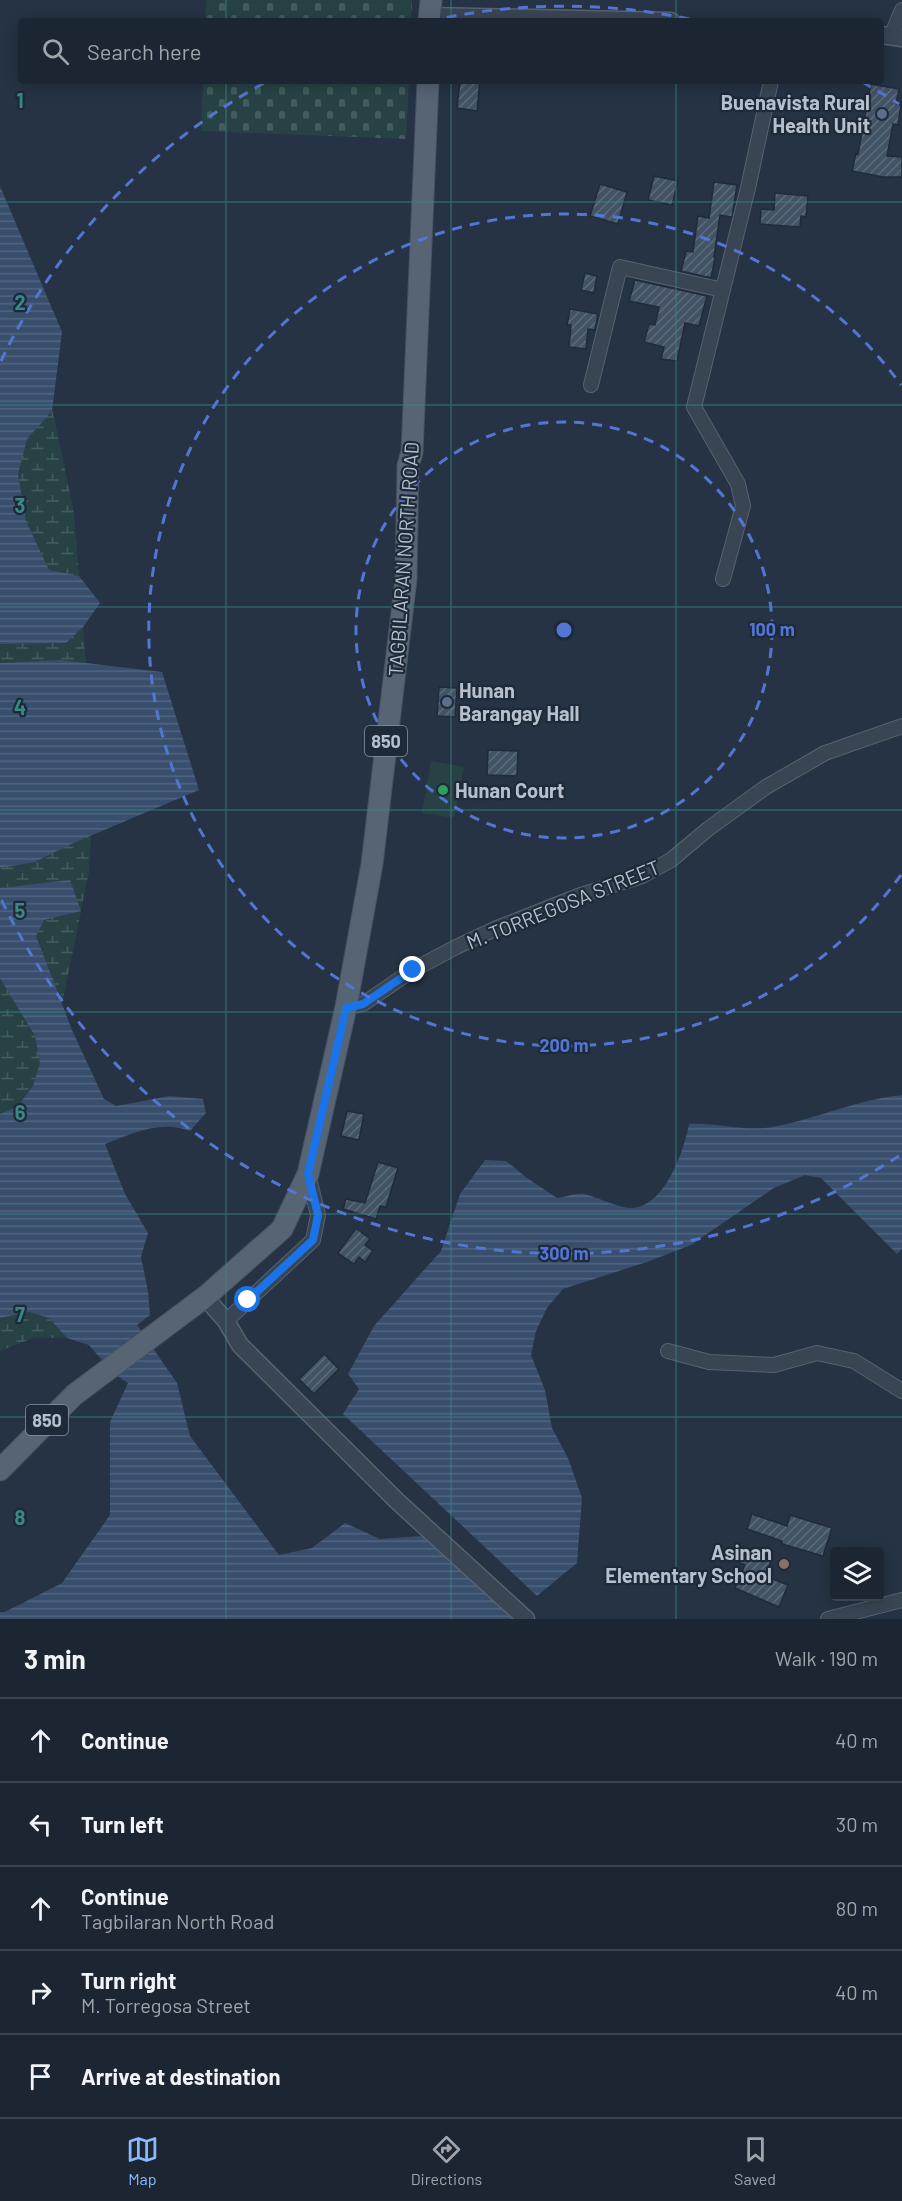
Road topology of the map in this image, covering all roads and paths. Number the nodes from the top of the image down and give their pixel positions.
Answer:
1 (902, 10) edge
2 (430, 12) edge
3 (591, 18) edge
4 (891, 36) edge
5 (428, 84) edge
6 (770, 84) edge
7 (723, 290) junction
8 (591, 385) dead end
9 (723, 579) dead end
10 (902, 726) edge
11 (346, 1008) junction
12 (308, 1174) junction
13 (205, 1297) junction
14 (226, 1321) junction
15 (668, 1351) dead end
16 (902, 1391) edge
17 (0, 1470) edge
18 (902, 1600) edge
19 (526, 1619) edge
20 (828, 1619) edge

1 - 4 street
2 - 3 street
5 - 11 main road, TAGBILARAN NORTH ROAD / 850
6 - 7 street
7 - 8 street
7 - 9 street
10 - 11 street, M. TORREGOSA STREET
11 - 12 main road, TAGBILARAN NORTH ROAD / 850
12 - 13 main road, TAGBILARAN NORTH ROAD / 850
12 - 14 street
13 - 14 street
13 - 17 main road, TAGBILARAN NORTH ROAD / 850
14 - 19 street
15 - 16 street
18 - 20 street

